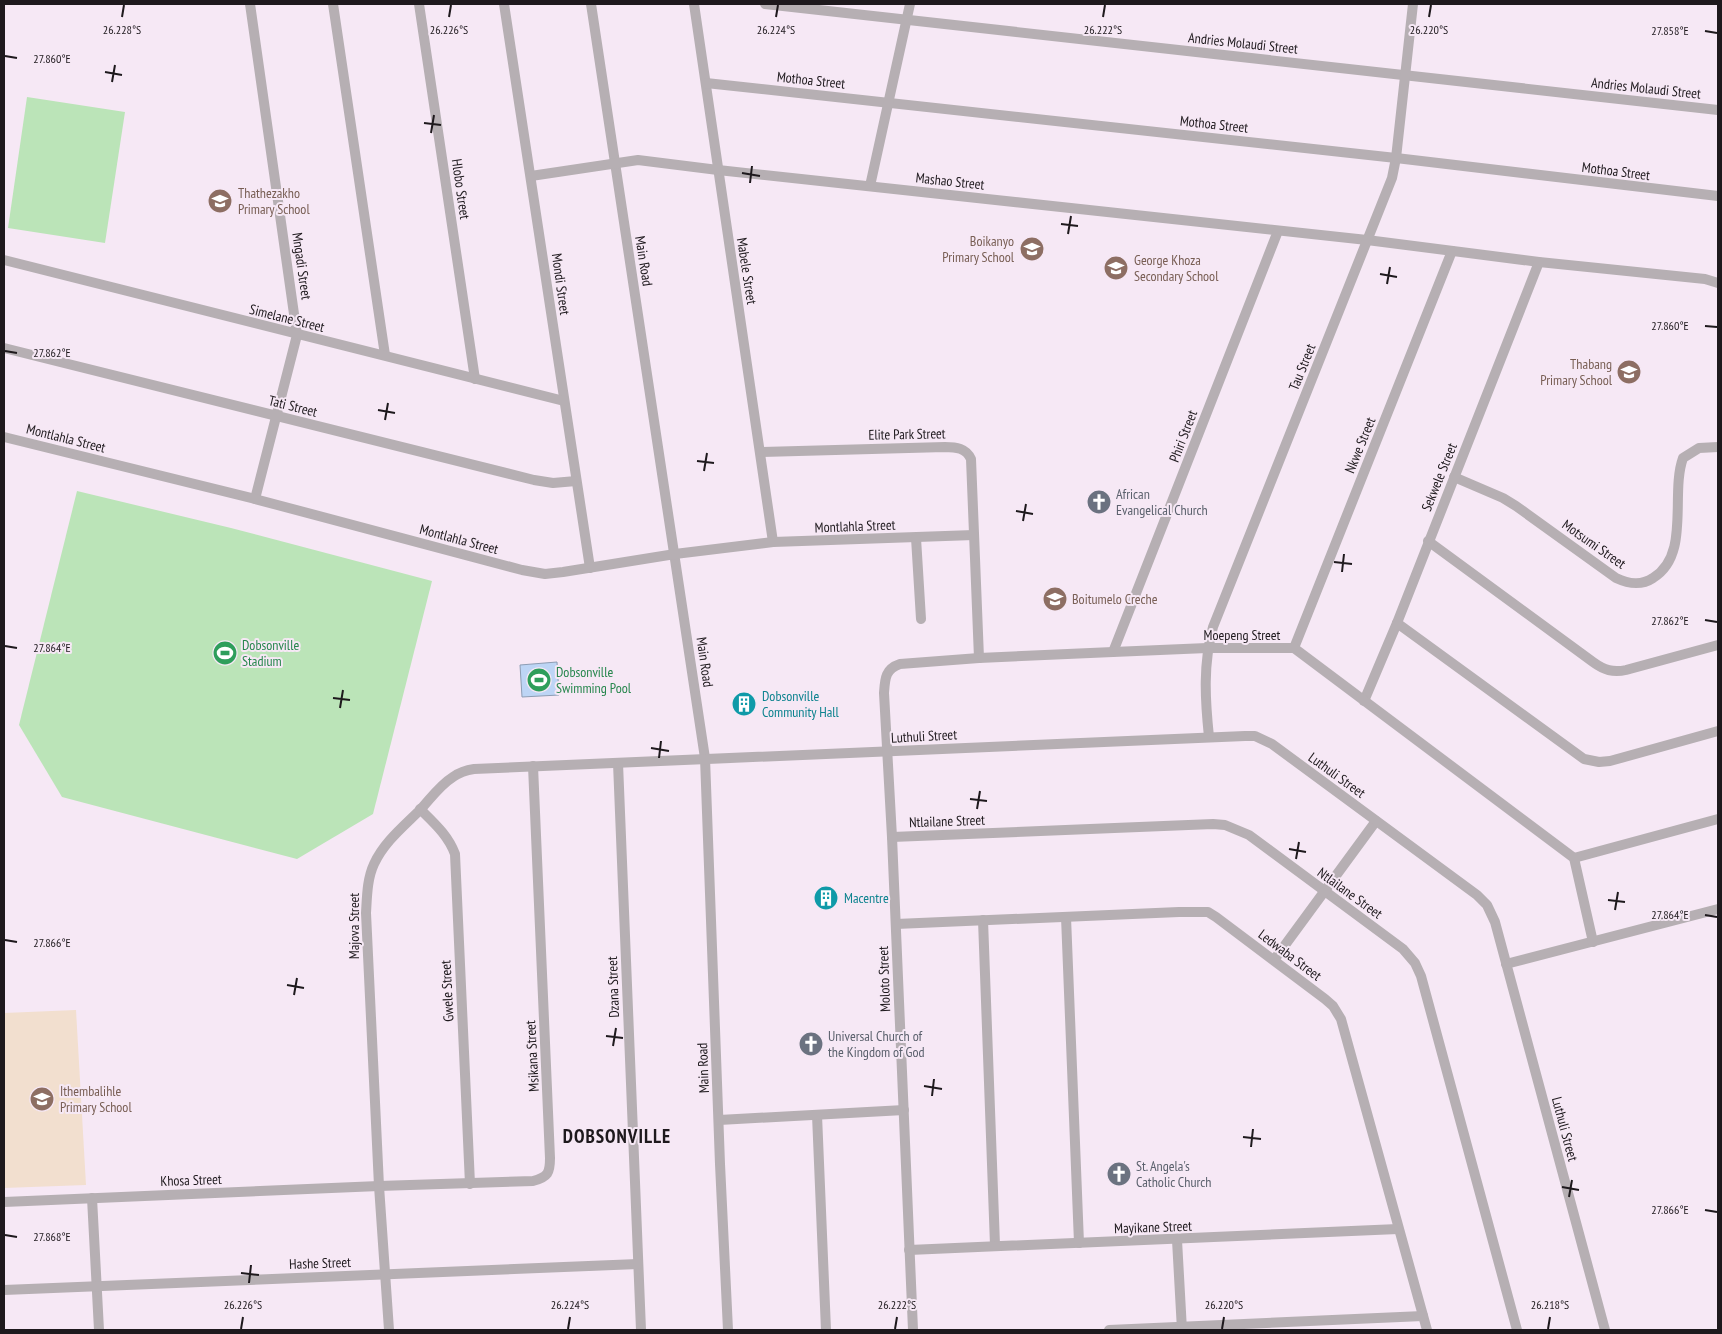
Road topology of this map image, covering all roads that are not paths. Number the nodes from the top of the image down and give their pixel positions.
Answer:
1 (250, 4) edge
2 (334, 4) edge
3 (419, 4) edge
4 (504, 4) edge
5 (591, 4) edge
6 (694, 4) edge
7 (765, 4) edge
8 (910, 4) edge
9 (1413, 4) edge
10 (908, 19) junction
11 (1405, 75) junction
12 (706, 83) junction
13 (888, 102) junction
14 (1718, 110) edge
15 (1396, 158) junction
16 (615, 163) junction
17 (718, 170) junction
18 (531, 176) junction
19 (870, 186) junction
20 (1718, 196) edge
21 (1278, 231) junction
22 (1367, 240) junction
23 (1452, 251) junction
24 (4, 260) edge
25 (1539, 262) junction
26 (1718, 283) edge
27 (297, 335) junction
28 (4, 348) edge
29 (385, 355) junction
30 (475, 379) junction
31 (564, 401) junction
32 (277, 417) junction
33 (4, 437) edge
34 (1718, 447) edge
35 (761, 452) junction
36 (1454, 477) junction
37 (576, 481) junction
38 (255, 500) junction
39 (974, 535) junction
40 (916, 538) junction
41 (1428, 541) junction
42 (774, 542) junction
43 (675, 554) junction
44 (590, 568) junction
45 (921, 618) dead end
46 (1397, 623) junction
47 (1718, 645) edge
48 (1207, 648) junction
49 (1294, 648) junction
50 (1113, 652) junction
51 (979, 658) junction
52 (900, 664) joint
53 (1364, 701) junction
54 (1718, 731) edge
55 (1209, 737) junction
56 (887, 751) junction
57 (705, 758) junction
58 (618, 763) junction
59 (533, 766) junction
60 (420, 810) junction
61 (1718, 819) edge
62 (1376, 821) junction
63 (892, 836) junction
64 (1574, 858) junction
65 (1324, 890) junction
66 (1718, 909) edge
67 (1066, 917) junction
68 (982, 920) junction
69 (896, 924) junction
70 (1594, 942) junction
71 (1274, 960) junction
72 (1506, 964) junction
73 (904, 1110) junction
74 (817, 1115) junction
75 (719, 1120) junction
76 (470, 1184) junction
77 (379, 1186) junction
78 (92, 1198) junction
79 (4, 1202) edge
80 (1398, 1229) junction
81 (1177, 1240) junction
82 (1079, 1243) junction
83 (995, 1246) junction
84 (909, 1250) junction
85 (638, 1264) junction
86 (386, 1274) junction
87 (97, 1286) junction
88 (4, 1290) edge
89 (1423, 1316) junction
90 (1181, 1329) edge
91 (99, 1330) edge
92 (389, 1330) edge
93 (641, 1330) edge
94 (728, 1330) edge
95 (826, 1330) edge
96 (913, 1330) edge
97 (1109, 1330) edge
98 (1427, 1330) edge
99 (1517, 1330) edge
100 (1605, 1330) edge

1 - 27 street, Mngadi Street
2 - 29 street
3 - 30 street, Hlobo Street
4 - 18 street, Mondi Street
5 - 16 street, Main Road
6 - 12 street, Mabele Street
7 - 10 street, Andries Molaudi Street
8 - 10 street
9 - 11 street, Tau Street
10 - 11 street, Andries Molaudi Street
10 - 13 street
11 - 14 street, Andries Molaudi Street
11 - 15 street, Tau Street
12 - 13 street, Mothoa Street
12 - 17 street, Mabele Street
13 - 15 street, Mothoa Street
13 - 19 street
15 - 20 street, Mothoa Street
15 - 22 street, Tau Street
16 - 17 street, Mashao Street
16 - 18 street, Mashao Street
16 - 43 street, Main Road
17 - 19 street, Mashao Street
17 - 35 street, Mabele Street
18 - 31 street, Mondi Street
19 - 21 street, Mashao Street
21 - 22 street, Mashao Street
21 - 50 street, Phiri Street
22 - 23 street, Mashao Street
22 - 48 street, Tau Street
23 - 25 street, Mashao Street
23 - 49 street, Nkwe Street
24 - 27 street, Simelane Street
25 - 26 street, Mashao Street
25 - 36 street, Sekwele Street
27 - 29 street, Simelane Street
27 - 32 street, Mngadi Street
28 - 32 street, Tati Street
29 - 30 street, Simelane Street
30 - 31 street, Simelane Street
31 - 37 street, Mondi Street
32 - 37 street, Tati Street
32 - 38 street, Mngadi Street
33 - 38 street, Montlahla Street
34 - 36 street, Motsumi Street
35 - 39 street, Elite Park Street
35 - 42 street, Mabele Street
36 - 41 street, Sekwele Street
37 - 44 street, Mondi Street
38 - 44 street, Montlahla Street
39 - 40 street, Montlahla Street
39 - 51 street, Elite Park Street
40 - 42 street, Montlahla Street
40 - 45 street
41 - 46 street, Sekwele Street
41 - 47 street
42 - 43 street, Montlahla Street
43 - 44 street, Montlahla Street
43 - 57 street, Main Road
46 - 53 street, Sekwele Street
46 - 54 street
48 - 49 street, Moepeng Street
48 - 50 street, Moepeng Street
48 - 55 street, Tau Street
49 - 53 street, Moepeng Street
50 - 51 street, Moepeng Street
51 - 52 street, Moepeng Street
52 - 56 street, Moloto Street
53 - 64 street, Moepeng Street
55 - 56 street, Luthuli Street
55 - 62 street, Luthuli Street
56 - 57 street, Luthuli Street
56 - 63 street, Moloto Street
57 - 58 street, Majova Street
57 - 75 street, Main Road
58 - 59 street, Majova Street
58 - 85 street, Dzana Street
59 - 60 street, Majova Street
59 - 76 street, Msikana Street
60 - 76 street, Gwele Street
60 - 77 street, Majova Street
61 - 64 street
62 - 65 street
62 - 72 street, Luthuli Street
63 - 65 street, Ntlailane Street
63 - 69 street, Moloto Street
64 - 70 street
65 - 71 street
65 - 99 street, Ntlailane Street
66 - 70 street
67 - 68 street, Ledwaba Street
67 - 71 street, Ledwaba Street
67 - 82 street
68 - 69 street, Ledwaba Street
68 - 83 street
69 - 73 street, Moloto Street
70 - 72 street
71 - 80 street, Ledwaba Street
72 - 100 street, Luthuli Street
73 - 74 street
73 - 84 street, Moloto Street
74 - 75 street
74 - 95 street
75 - 94 street, Main Road
76 - 77 street, Msikana Street
77 - 78 street, Khosa Street
77 - 86 street, Majova Street
78 - 79 street, Khosa Street
78 - 87 street
80 - 81 street, Mayikane Street
80 - 89 street, Ledwaba Street
81 - 82 street, Mayikane Street
81 - 90 street
82 - 83 street, Mayikane Street
83 - 84 street, Mayikane Street
84 - 96 street, Moloto Street
85 - 86 street, Hashe Street
85 - 93 street, Dzana Street
86 - 87 street, Hashe Street
86 - 92 street, Majova Street
87 - 88 street, Hashe Street
87 - 91 street
89 - 90 street
89 - 98 street, Ledwaba Street
90 - 97 street

